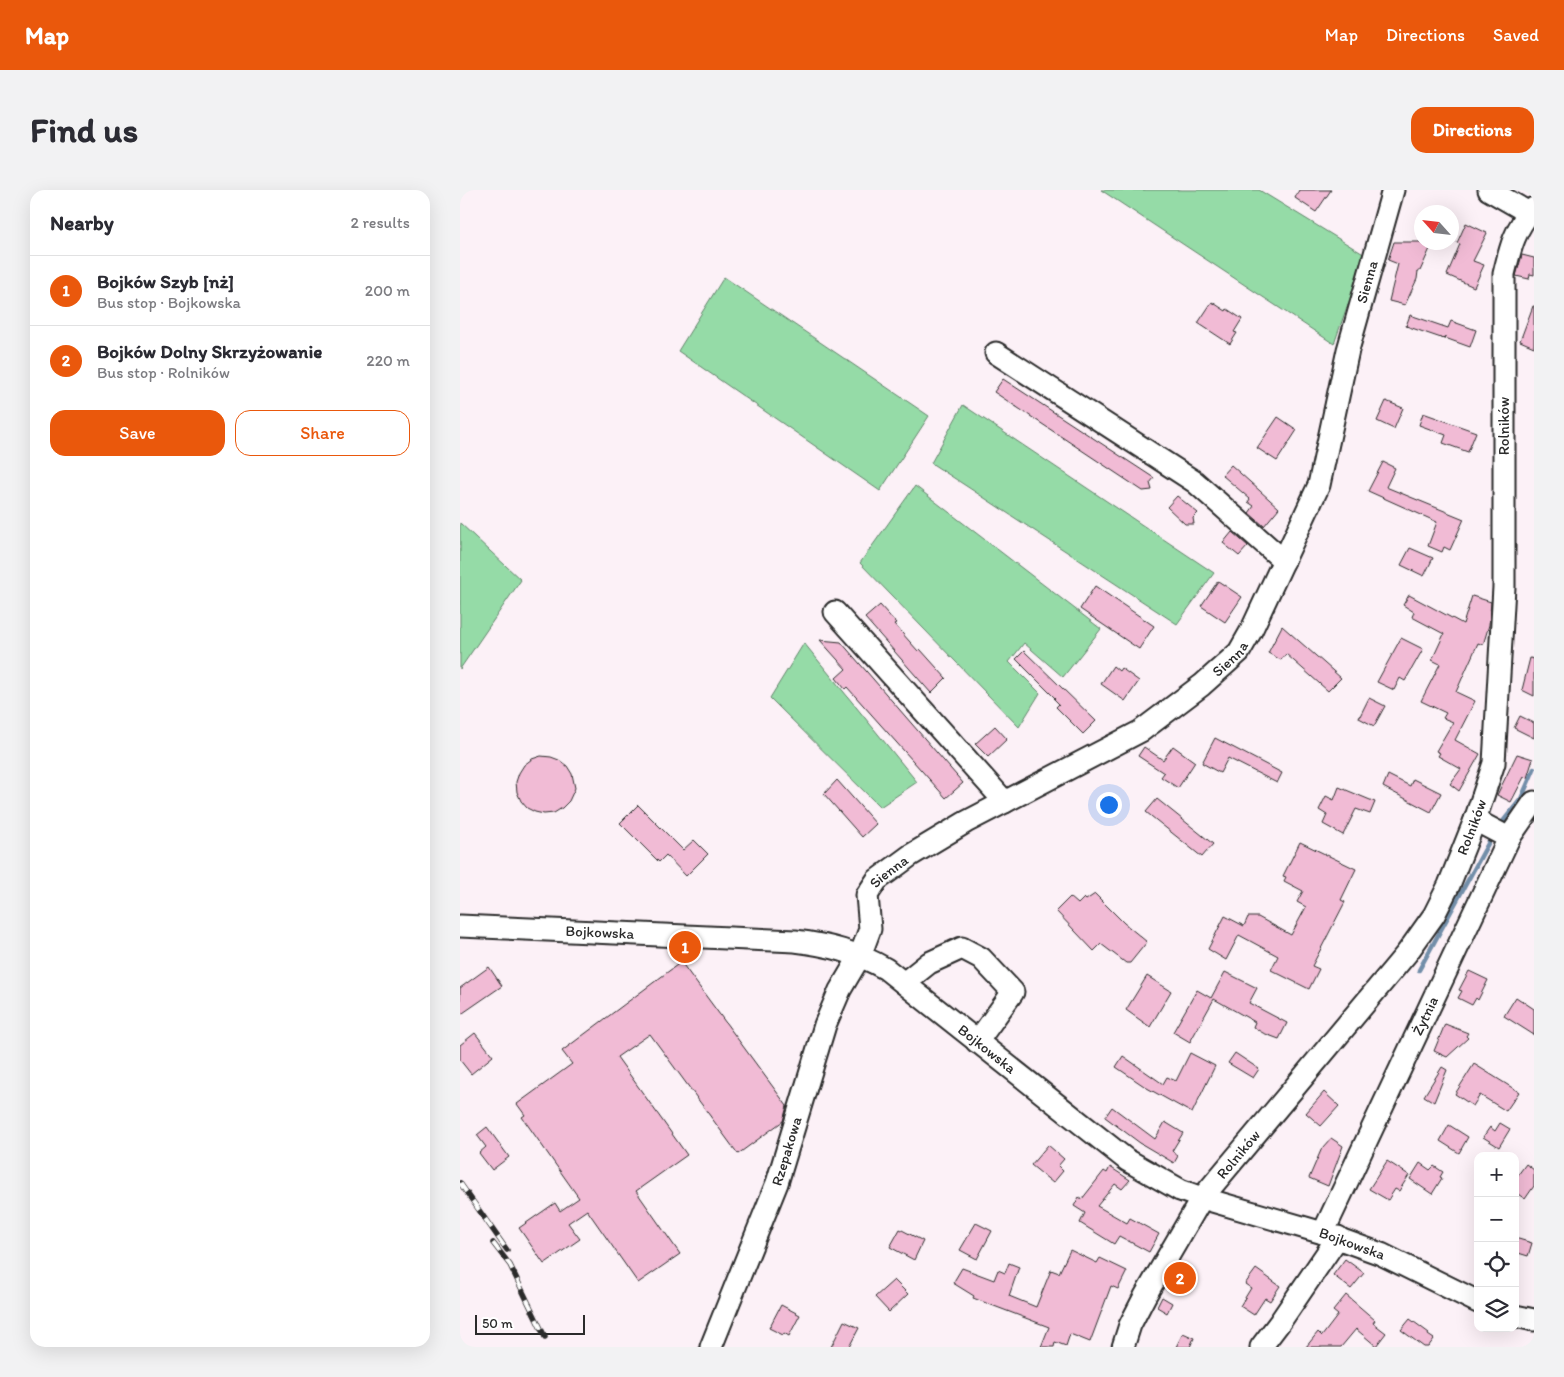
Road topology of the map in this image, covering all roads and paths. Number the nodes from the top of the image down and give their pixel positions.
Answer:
1 (1393, 190) edge
2 (1489, 190) edge
3 (1532, 210) edge
4 (996, 353) dead end
5 (1284, 561) junction
6 (835, 612) dead end
7 (1005, 802) junction
8 (1534, 802) edge
9 (1475, 820) junction
10 (1509, 838) junction
11 (460, 926) edge
12 (860, 956) junction
13 (904, 983) junction
14 (977, 1042) junction
15 (1202, 1198) junction
16 (1330, 1235) junction
17 (1474, 1300) edge
18 (1519, 1317) edge
19 (1534, 1320) edge
20 (712, 1347) edge
21 (1123, 1347) edge
22 (1261, 1347) edge

1 - 5 street, Sienna
2 - 3 street
3 - 9 street, Rolników
4 - 5 street
5 - 7 street, Sienna
6 - 7 street
7 - 12 street, Sienna
8 - 10 street, Żytnia
9 - 10 street
9 - 15 street, Rolników
10 - 16 street, Żytnia
11 - 12 street, Bojkowska
12 - 13 street, Bojkowska
12 - 20 street, Rzepakowa
13 - 14 street, Bojkowska
13 - 14 street
14 - 15 street, Bojkowska
15 - 16 street, Bojkowska
15 - 21 street, Rolników
16 - 17 street, Bojkowska
16 - 22 street, Żytnia
18 - 19 street

